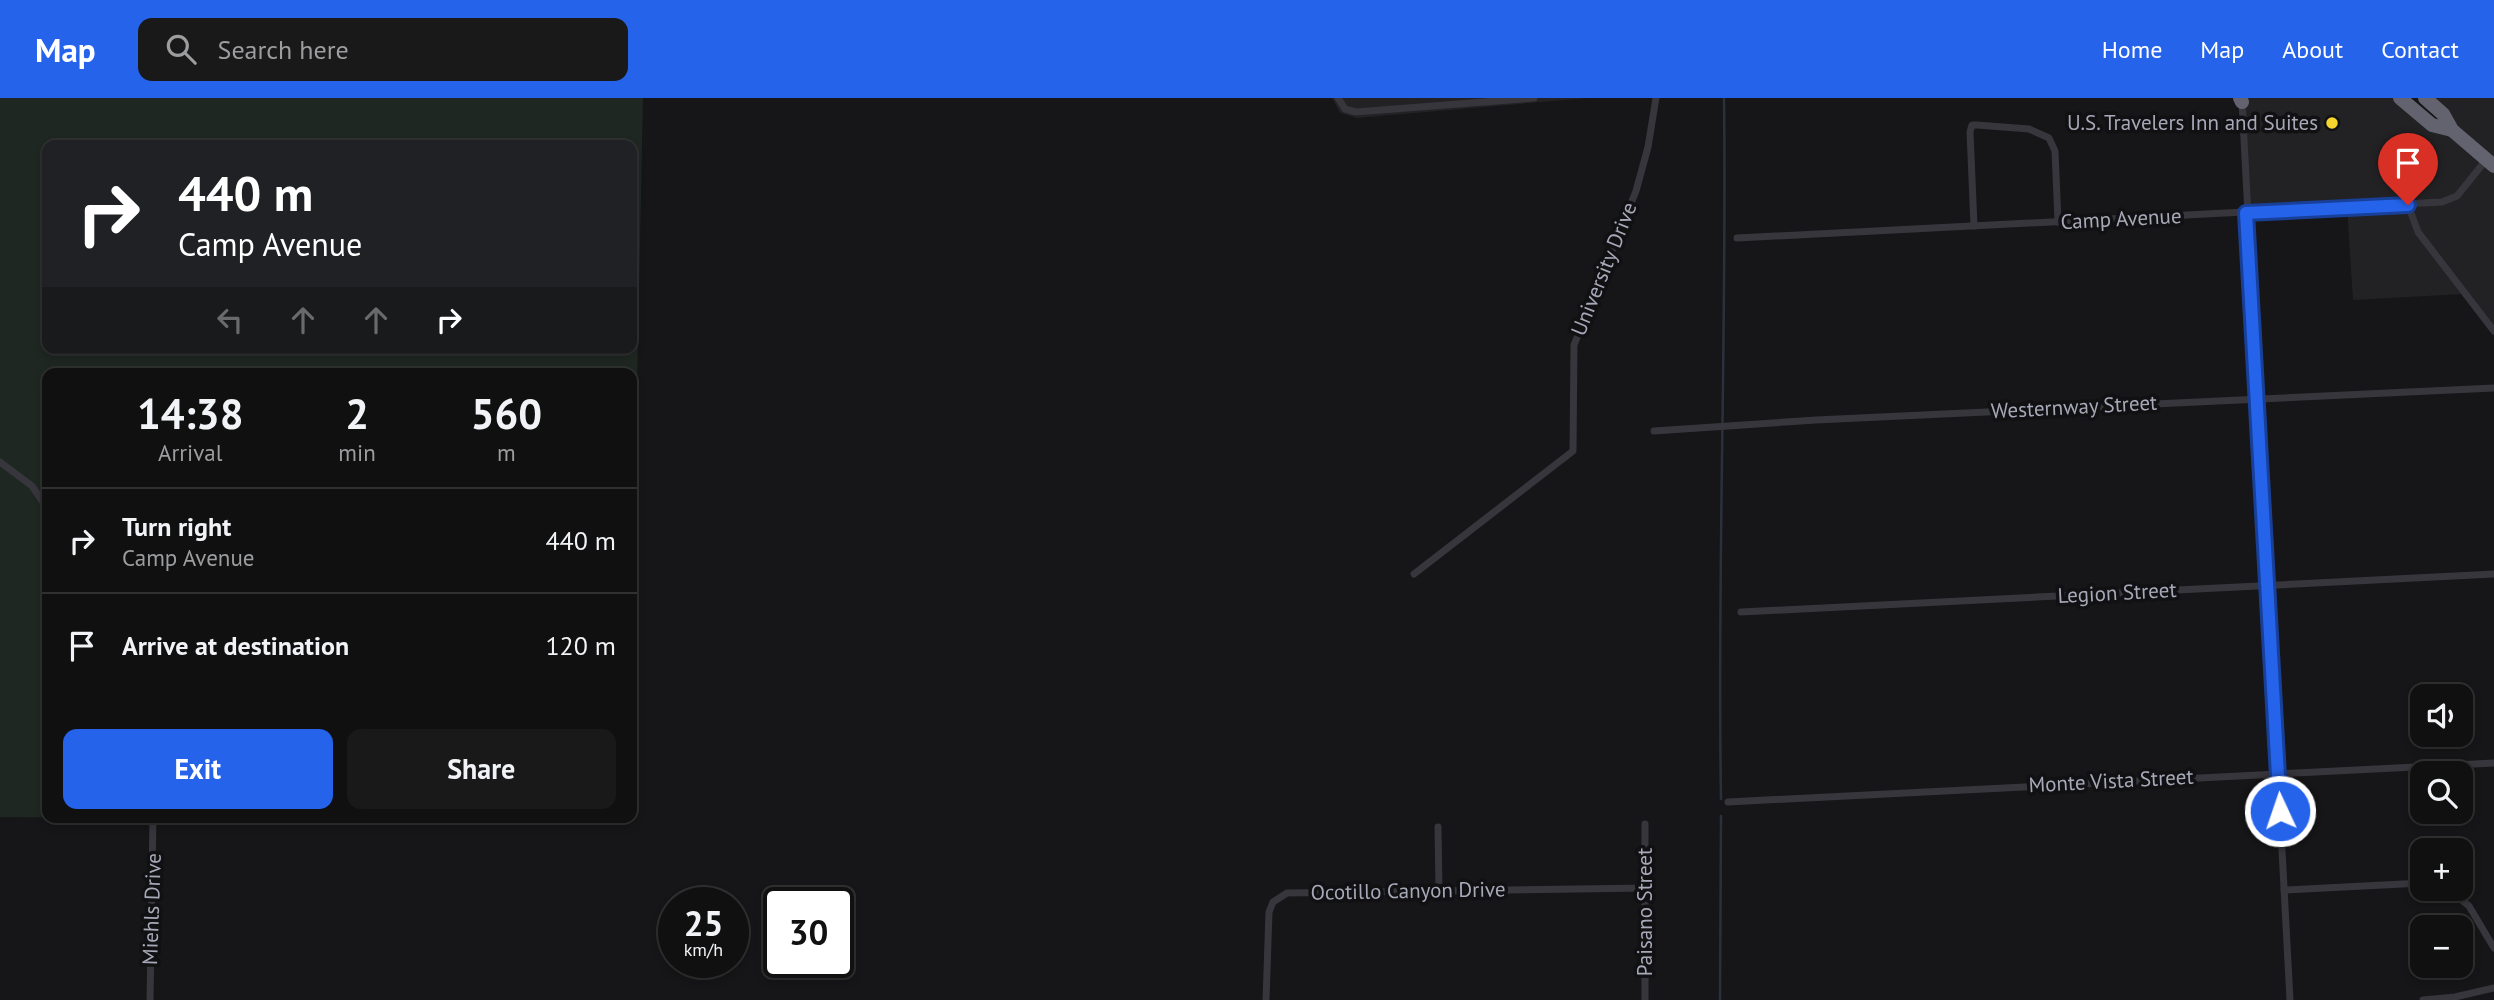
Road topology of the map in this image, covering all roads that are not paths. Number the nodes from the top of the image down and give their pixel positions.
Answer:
1 (1338, 98) edge
2 (1534, 98) edge
3 (1656, 98) edge
4 (2400, 98) edge
5 (2425, 98) edge
6 (2241, 99) edge
7 (1484, 100) edge
8 (2452, 131) junction
9 (2490, 163) edge
10 (2408, 205) junction
11 (2246, 213) junction
12 (2058, 222) junction
13 (1974, 226) junction
14 (1737, 238) dead end
15 (2494, 331) edge
16 (2494, 388) edge
17 (2256, 398) junction
18 (1654, 431) dead end
19 (0, 462) edge
20 (42, 501) edge
21 (1413, 574) dead end
22 (2494, 574) edge
23 (2266, 586) junction
24 (1741, 612) dead end
25 (2494, 763) edge
26 (2278, 773) junction
27 (1728, 802) dead end
28 (153, 823) edge
29 (1645, 824) dead end
30 (1438, 827) dead end
31 (2410, 884) edge
32 (1646, 888) junction
33 (2284, 890) junction
34 (1439, 891) junction
35 (2463, 901) edge
36 (2494, 948) edge
37 (2494, 988) edge
38 (150, 1000) edge
39 (1266, 1000) edge
40 (1646, 1000) edge
41 (2290, 1000) edge
42 (2423, 1000) edge

1 - 7 street
2 - 7 street
3 - 21 street, University Drive
4 - 8 highway
5 - 8 highway
6 - 11 street
8 - 9 highway
9 - 10 street, Camp Avenue
10 - 11 street, Camp Avenue
10 - 15 street
11 - 12 street, Camp Avenue
11 - 17 street
12 - 13 street, Camp Avenue
12 - 13 street
13 - 14 street, Camp Avenue
16 - 17 street, Westernway Street
17 - 18 street, Westernway Street
17 - 23 street
19 - 20 street
22 - 23 street, Legion Street
23 - 24 street, Legion Street
23 - 26 street
25 - 26 street, Monte Vista Street
26 - 27 street, Monte Vista Street
26 - 33 street
28 - 38 street, Miehls Drive
29 - 32 street, Paisano Street
30 - 34 street
31 - 33 street
32 - 34 street, Ocotillo Canyon Drive
32 - 40 street, Paisano Street
33 - 41 street
34 - 39 street, Ocotillo Canyon Drive
35 - 36 street
37 - 42 street

